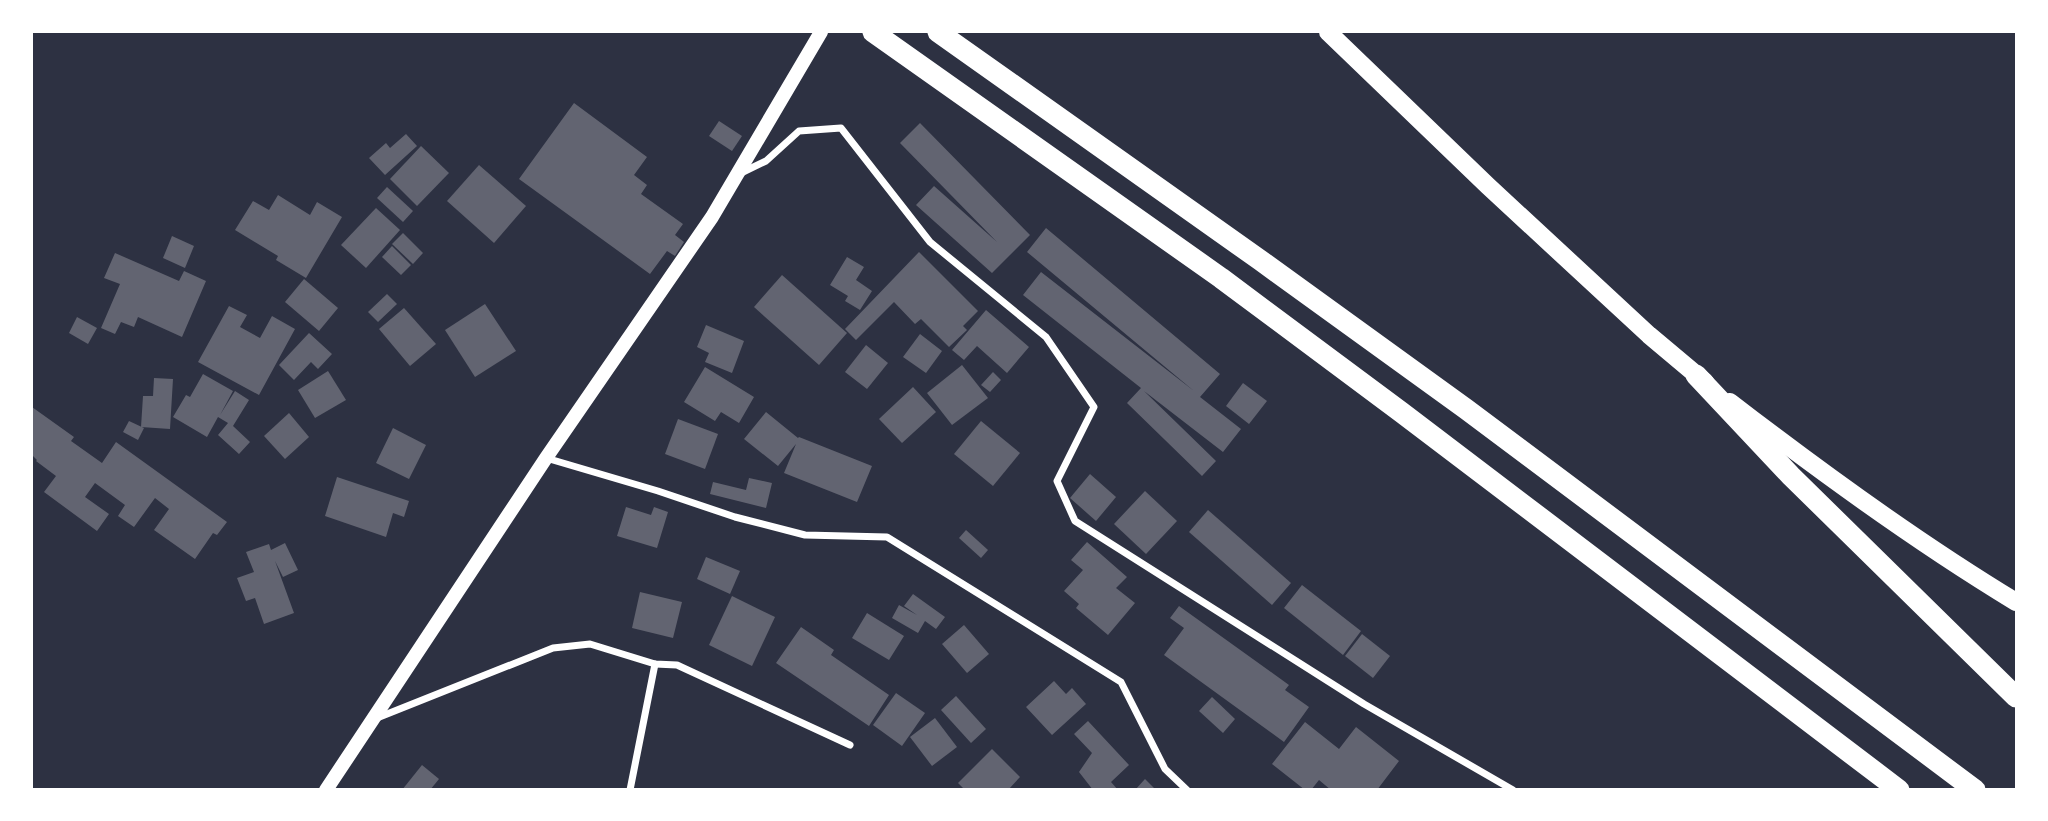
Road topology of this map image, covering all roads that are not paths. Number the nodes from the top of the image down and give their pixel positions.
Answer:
1 (821, 32) edge
2 (873, 32) edge
3 (937, 32) edge
4 (1328, 32) edge
5 (737, 174) junction
6 (1696, 375) junction
7 (546, 458) junction
8 (2017, 602) edge
9 (655, 664) junction
10 (2017, 697) edge
11 (370, 721) junction
12 (850, 745) dead end
13 (326, 789) edge
14 (629, 789) edge
15 (1187, 789) edge
16 (1513, 789) edge
17 (1899, 789) edge
18 (1975, 789) edge

1 - 5 main road
2 - 17 highway
3 - 18 highway
4 - 6 main road
5 - 7 main road
5 - 16 street
6 - 8 main road
6 - 10 highway
7 - 11 main road
7 - 15 street
9 - 11 street
9 - 12 street
9 - 14 street
11 - 13 main road

